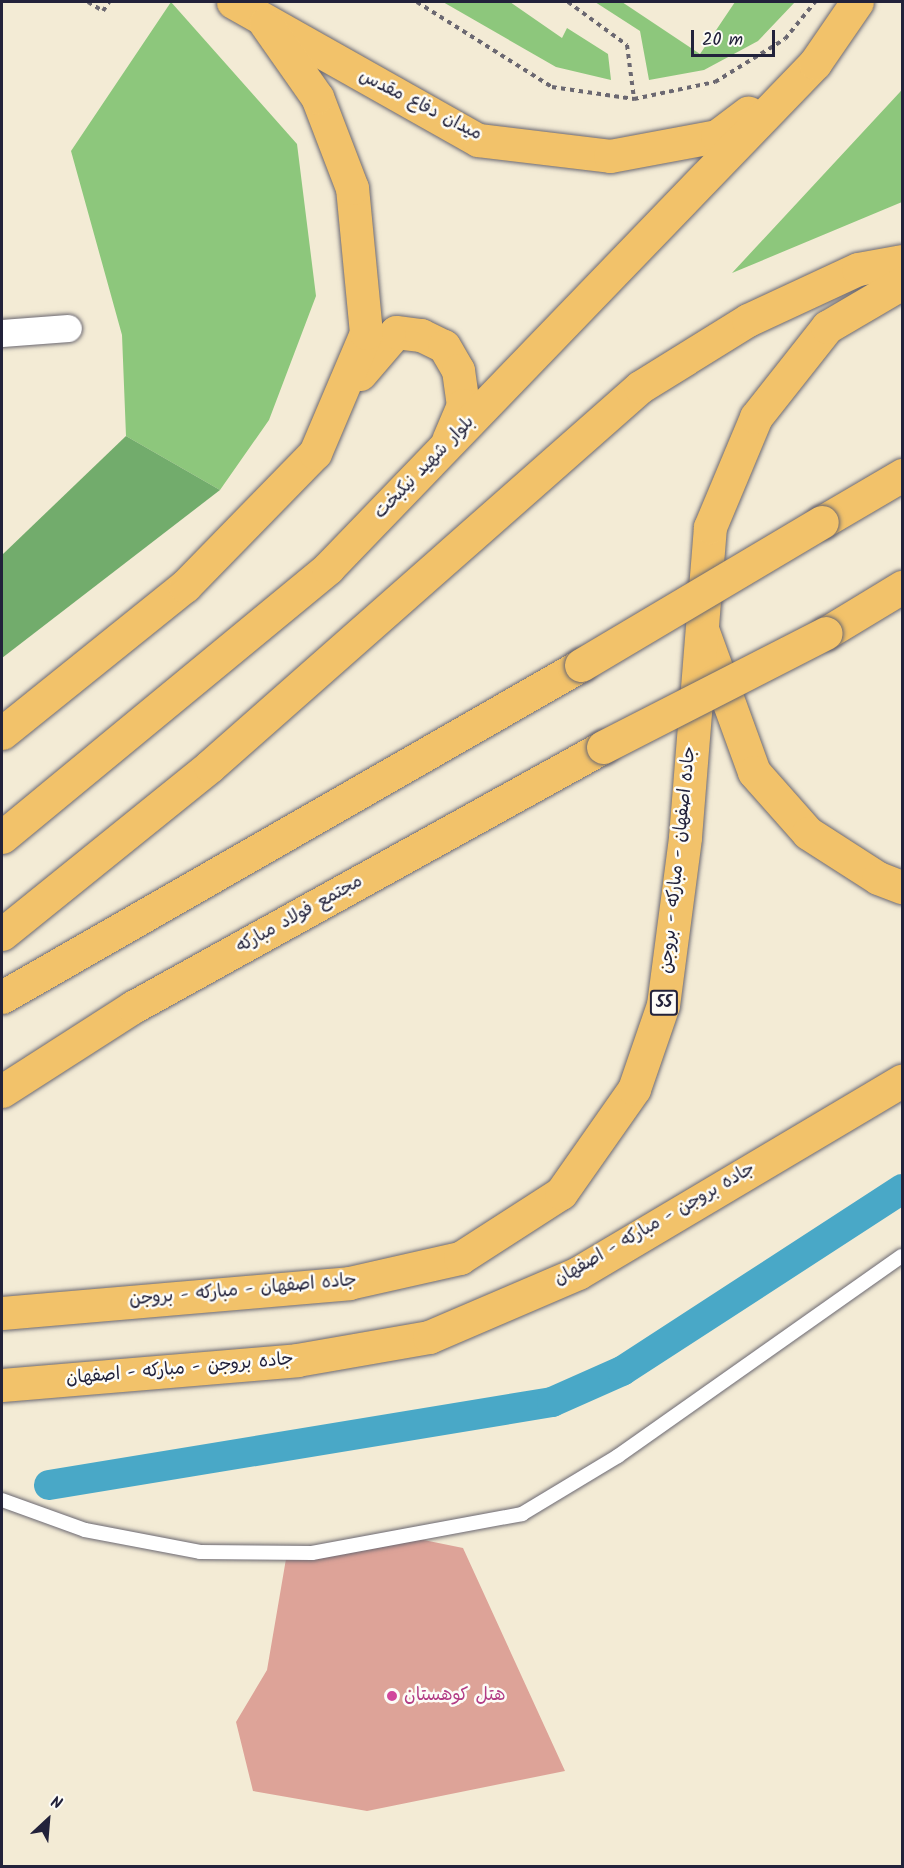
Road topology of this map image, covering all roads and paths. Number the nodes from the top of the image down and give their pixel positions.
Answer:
1 (88, 2) edge
2 (109, 2) edge
3 (233, 2) edge
4 (417, 2) edge
5 (568, 2) edge
6 (815, 2) edge
7 (855, 2) edge
8 (265, 23) junction
9 (815, 63) junction
10 (634, 99) junction
11 (903, 261) edge
12 (903, 283) edge
13 (68, 328) dead end
14 (2, 333) edge
15 (338, 404) junction
16 (445, 447) junction
17 (903, 475) edge
18 (903, 587) edge
19 (903, 605) edge
20 (702, 629) junction
21 (826, 633) junction
22 (2, 733) edge
23 (2, 837) edge
24 (903, 887) edge
25 (2, 934) edge
26 (2, 997) edge
27 (903, 1081) edge
28 (2, 1091) edge
29 (903, 1256) edge
30 (2, 1313) edge
31 (2, 1385) edge
32 (2, 1500) edge

1 - 2 path
3 - 8 main road, میدان دفاع مقدس
4 - 10 path
5 - 10 path
6 - 10 path
7 - 9 main road
8 - 9 main road, میدان دفاع مقدس
8 - 15 main road
9 - 16 main road, بلوار شهید نیکبخت
11 - 25 main road
12 - 20 main road, جاده اصفهان - مبارکه - بروجن / 55
13 - 14 street
15 - 16 main road
15 - 22 main road
16 - 23 main road, بلوار شهید نیکبخت
17 - 26 main road, bridge
18 - 21 main road
19 - 21 main road
20 - 24 main road
20 - 30 main road, جاده اصفهان - مبارکه - بروجن / 55
21 - 28 main road, مجتمع فولاد مبارکه, bridge
27 - 31 main road, جاده بروجن - مبارکه - اصفهان
29 - 32 lane

